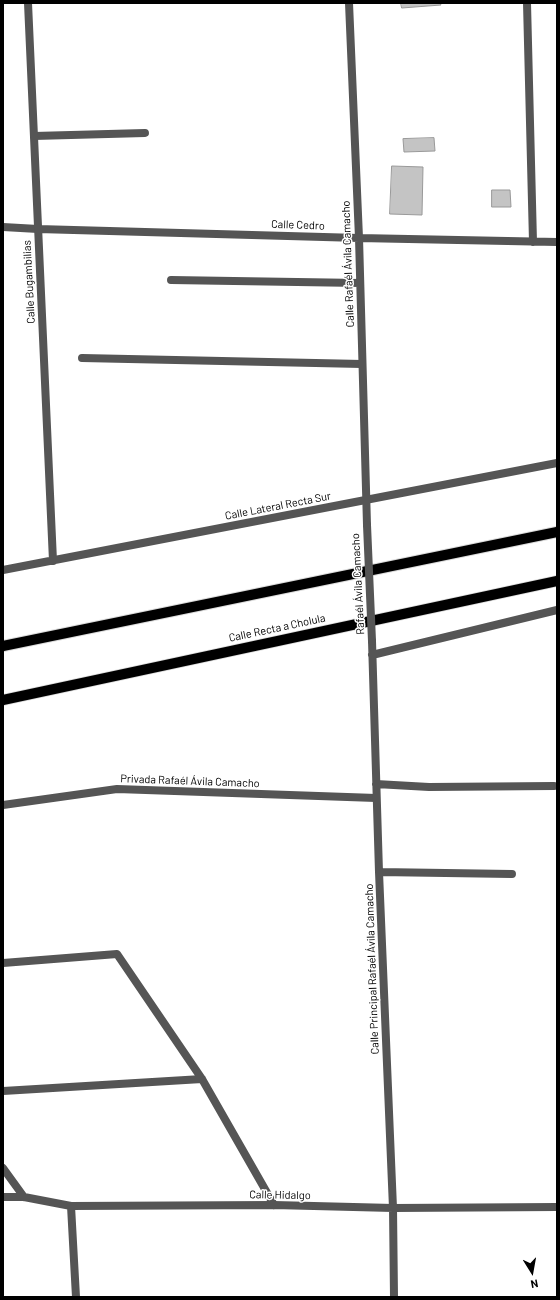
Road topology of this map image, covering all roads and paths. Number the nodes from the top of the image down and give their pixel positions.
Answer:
1 (28, 3) edge
2 (350, 3) edge
3 (527, 3) edge
4 (145, 133) dead end
5 (34, 136) junction
6 (3, 227) edge
7 (38, 229) junction
8 (359, 238) junction
9 (533, 242) junction
10 (557, 242) edge
11 (171, 280) dead end
12 (360, 283) junction
13 (82, 358) dead end
14 (362, 364) junction
15 (557, 463) edge
16 (365, 500) junction
17 (366, 525) joint
18 (557, 532) edge
19 (53, 561) junction
20 (3, 570) edge
21 (557, 581) edge
22 (557, 610) edge
23 (372, 641) joint
24 (3, 646) edge
25 (372, 655) junction
26 (3, 700) edge
27 (376, 784) junction
28 (554, 786) dead end
29 (376, 798) junction
30 (3, 805) edge
31 (379, 872) junction
32 (512, 874) dead end
33 (3, 963) edge
34 (202, 1079) junction
35 (3, 1091) edge
36 (3, 1168) edge
37 (3, 1197) edge
38 (24, 1197) junction
39 (274, 1205) junction
40 (71, 1206) junction
41 (557, 1207) edge
42 (393, 1208) junction
43 (394, 1293) edge
44 (76, 1297) edge
45 (398, 1297) edge

1 - 5 street, Calle Bugambilias
2 - 8 street, Calle Rafaél Ávila Camacho
3 - 9 street
4 - 5 street
5 - 7 street, Calle Bugambilias
6 - 7 street, Calle Cedro
7 - 8 street, Calle Cedro
7 - 19 street, Calle Bugambilias
8 - 9 street, Calle Cedro
8 - 12 street, Calle Rafaél Ávila Camacho
9 - 10 street, Calle Cedro
11 - 12 street
12 - 14 street, Calle Rafaél Ávila Camacho
13 - 14 street
14 - 16 street, Calle Rafaél Ávila Camacho
15 - 16 street, Calle Lateral Recta Sur
16 - 17 street, Calle Rafaél Ávila Camacho
16 - 19 street, Calle Lateral Recta Sur
17 - 23 street, Rafaél Ávila Camacho, bridge
18 - 24 main road
19 - 20 street, Calle Lateral Recta Sur
21 - 26 main road, Calle Recta a Cholula
22 - 25 street
23 - 25 street, Calle Principal Rafaél Ávila Camacho
25 - 27 street, Calle Principal Rafaél Ávila Camacho
27 - 28 street
27 - 29 street, Calle Principal Rafaél Ávila Camacho
29 - 30 street, Privada Rafaél Ávila Camacho
29 - 31 street, Calle Principal Rafaél Ávila Camacho
31 - 32 street
31 - 42 street, Calle Principal Rafaél Ávila Camacho
33 - 34 street
34 - 35 street
34 - 39 street
36 - 38 street
37 - 38 street, Calle Hidalgo
38 - 40 street, Calle Hidalgo
39 - 40 street, Calle Hidalgo
39 - 42 street, Calle Hidalgo
40 - 44 street
41 - 42 street, Calle Hidalgo
42 - 43 street, Calle Principal Rafaél Ávila Camacho
43 - 45 street

